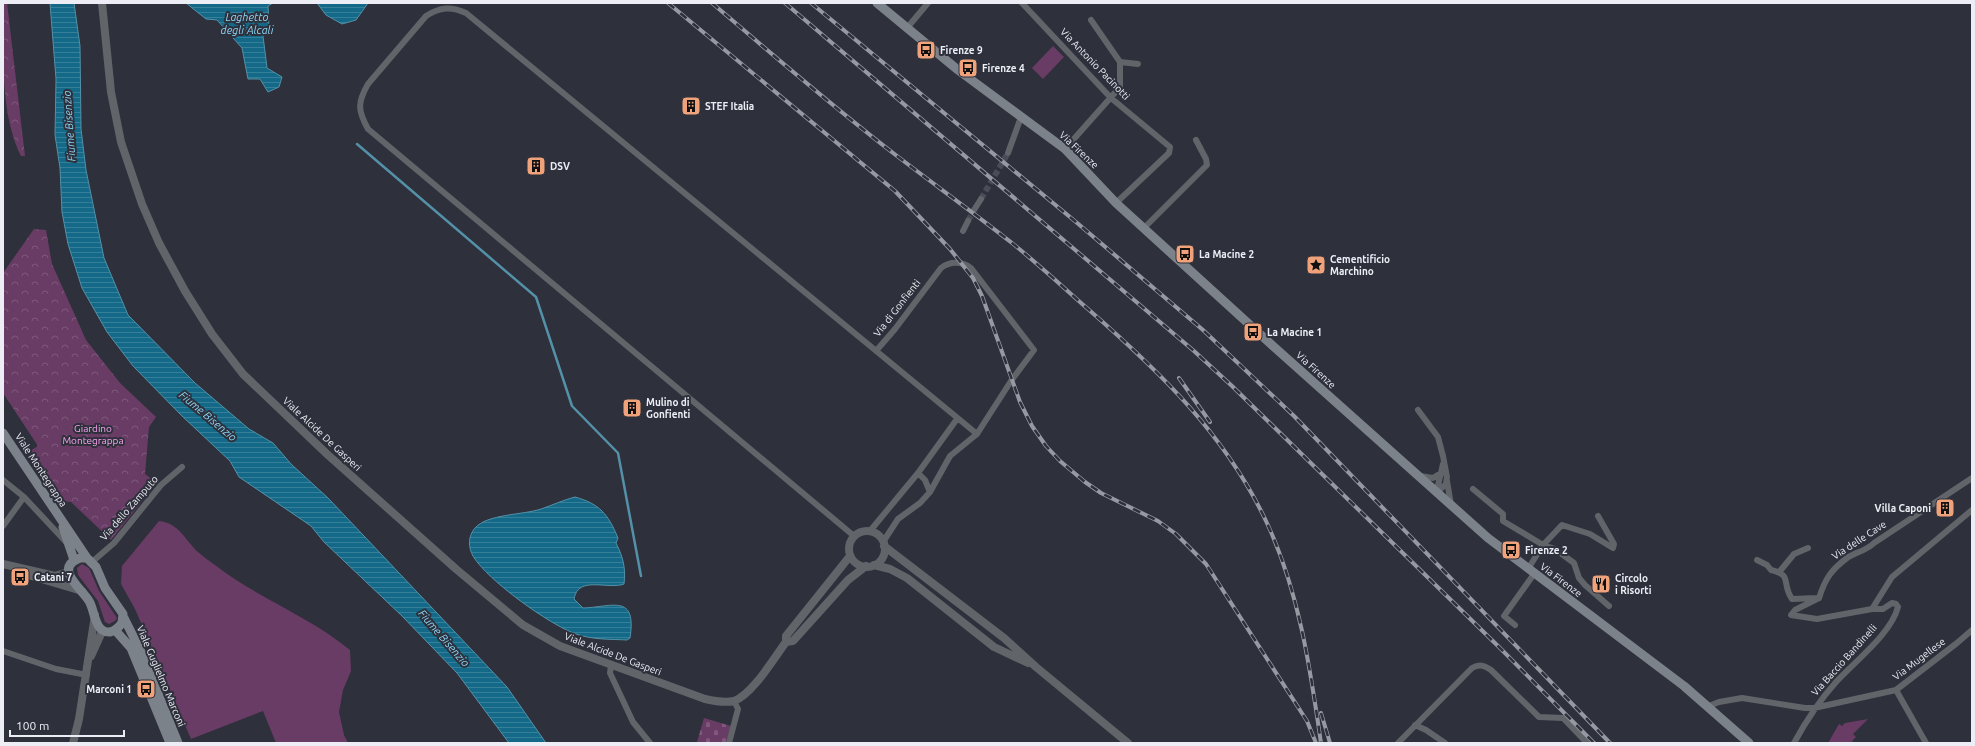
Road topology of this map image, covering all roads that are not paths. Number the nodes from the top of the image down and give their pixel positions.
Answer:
1 (102, 3) edge
2 (877, 3) edge
3 (928, 3) edge
4 (1022, 3) edge
5 (1091, 20) dead end
6 (907, 28) junction
7 (1120, 62) junction
8 (1138, 64) dead end
9 (1111, 98) junction
10 (1021, 116) junction
11 (1196, 140) dead end
12 (1065, 149) junction
13 (1008, 153) tunnel mouth
14 (981, 199) tunnel mouth
15 (1116, 202) junction
16 (974, 210) tunnel mouth
17 (968, 220) tunnel mouth
18 (1144, 228) junction
19 (963, 230) dead end
20 (876, 351) junction
21 (1418, 410) dead end
22 (957, 419) junction
23 (3, 433) edge
24 (977, 434) junction
25 (182, 467) dead end
26 (1413, 472) junction
27 (918, 473) junction
28 (1444, 475) junction
29 (1972, 478) edge
30 (3, 480) edge
31 (1473, 488) dead end
32 (930, 492) junction
33 (1436, 493) junction
34 (24, 497) junction
35 (1451, 507) junction
36 (1972, 510) edge
37 (1598, 516) dead end
38 (60, 520) junction
39 (3, 526) edge
40 (870, 532) junction
41 (854, 536) junction
42 (69, 544) junction
43 (884, 544) junction
44 (1543, 545) junction
45 (1808, 548) dead end
46 (850, 556) junction
47 (74, 560) junction
48 (89, 560) junction
49 (1756, 560) dead end
50 (3, 564) edge
51 (874, 565) junction
52 (866, 566) junction
53 (18, 569) junction
54 (1531, 571) junction
55 (1780, 571) junction
56 (68, 572) junction
57 (82, 591) junction
58 (1819, 598) junction
59 (1609, 606) dead end
60 (1872, 608) junction
61 (95, 615) junction
62 (124, 618) junction
63 (1515, 626) dead end
64 (115, 630) junction
65 (1972, 630) edge
66 (104, 631) junction
67 (786, 642) junction
68 (3, 651) edge
69 (611, 665) junction
70 (87, 666) junction
71 (1036, 667) junction
72 (87, 675) junction
73 (1896, 690) junction
74 (734, 701) junction
75 (1709, 706) junction
76 (1814, 708) junction
77 (1415, 725) junction
78 (73, 743) edge
79 (170, 743) edge
80 (178, 743) edge
81 (650, 743) edge
82 (729, 743) edge
83 (1128, 743) edge
84 (1398, 743) edge
85 (1445, 743) edge
86 (1587, 743) edge
87 (1749, 743) edge
88 (1794, 743) edge
89 (1926, 743) edge

1 - 69 street, Viale Alcide De Gasperi
2 - 6 main road, Via Firenze
3 - 6 street
4 - 9 street, Via Antonio Pacinotti
5 - 7 street
6 - 10 main road, Via Firenze
7 - 8 street
7 - 9 street
9 - 12 street
9 - 15 street, Via Antonio Pacinotti
10 - 12 main road, Via Firenze
10 - 13 street
11 - 18 street
12 - 15 main road, Via Firenze
14 - 16 street
15 - 18 main road, Via Firenze
17 - 19 street
18 - 26 main road, Via Firenze
20 - 22 street, Via di Gonfienti
20 - 24 street, Via di Gonfienti
20 - 41 street
21 - 28 street
22 - 24 street, Via di Gonfienti
22 - 27 street
23 - 38 main road, Viale Montegrappa
24 - 32 street
25 - 48 street, Via dello Zamputo
26 - 28 street
26 - 33 main road, Via Firenze
27 - 32 street
27 - 40 street
28 - 33 street
28 - 35 street
29 - 58 street, Via delle Cave
30 - 34 street
31 - 44 street
32 - 43 street
33 - 35 main road, Via Firenze
34 - 39 street
34 - 42 street
35 - 54 main road, Via Firenze
36 - 60 street, Via Baccio Bandinelli
37 - 44 street
38 - 42 main road
38 - 48 main road, Viale Guglielmo Marconi
40 - 41 street
40 - 43 street
41 - 46 street
42 - 47 main road
43 - 51 street
43 - 71 street
44 - 54 street
44 - 59 street
45 - 55 street
46 - 52 street
46 - 67 street
47 - 48 main road
47 - 56 main road
48 - 62 main road, Viale Guglielmo Marconi
49 - 55 street
50 - 53 street
51 - 52 street
51 - 71 street
52 - 67 street
53 - 56 street
53 - 57 street
54 - 63 street
54 - 75 main road, Via Firenze
55 - 58 street
56 - 57 main road
57 - 61 main road
58 - 60 street
60 - 76 street, Via Baccio Bandinelli
61 - 66 main road
61 - 70 street
62 - 64 main road
62 - 80 main road, Viale Guglielmo Marconi
64 - 66 main road
64 - 79 main road, Viale Guglielmo Marconi
65 - 73 street, Via Mugellese
66 - 70 street
67 - 74 street
68 - 72 street
69 - 74 street, Viale Alcide De Gasperi
69 - 81 street
70 - 72 street
71 - 83 street
72 - 78 street
73 - 76 street, Via Mugellese
73 - 89 street
74 - 82 street
75 - 76 street, Via Mugellese
75 - 87 main road, Via Firenze
76 - 88 street
77 - 84 street
77 - 85 street
77 - 86 street

